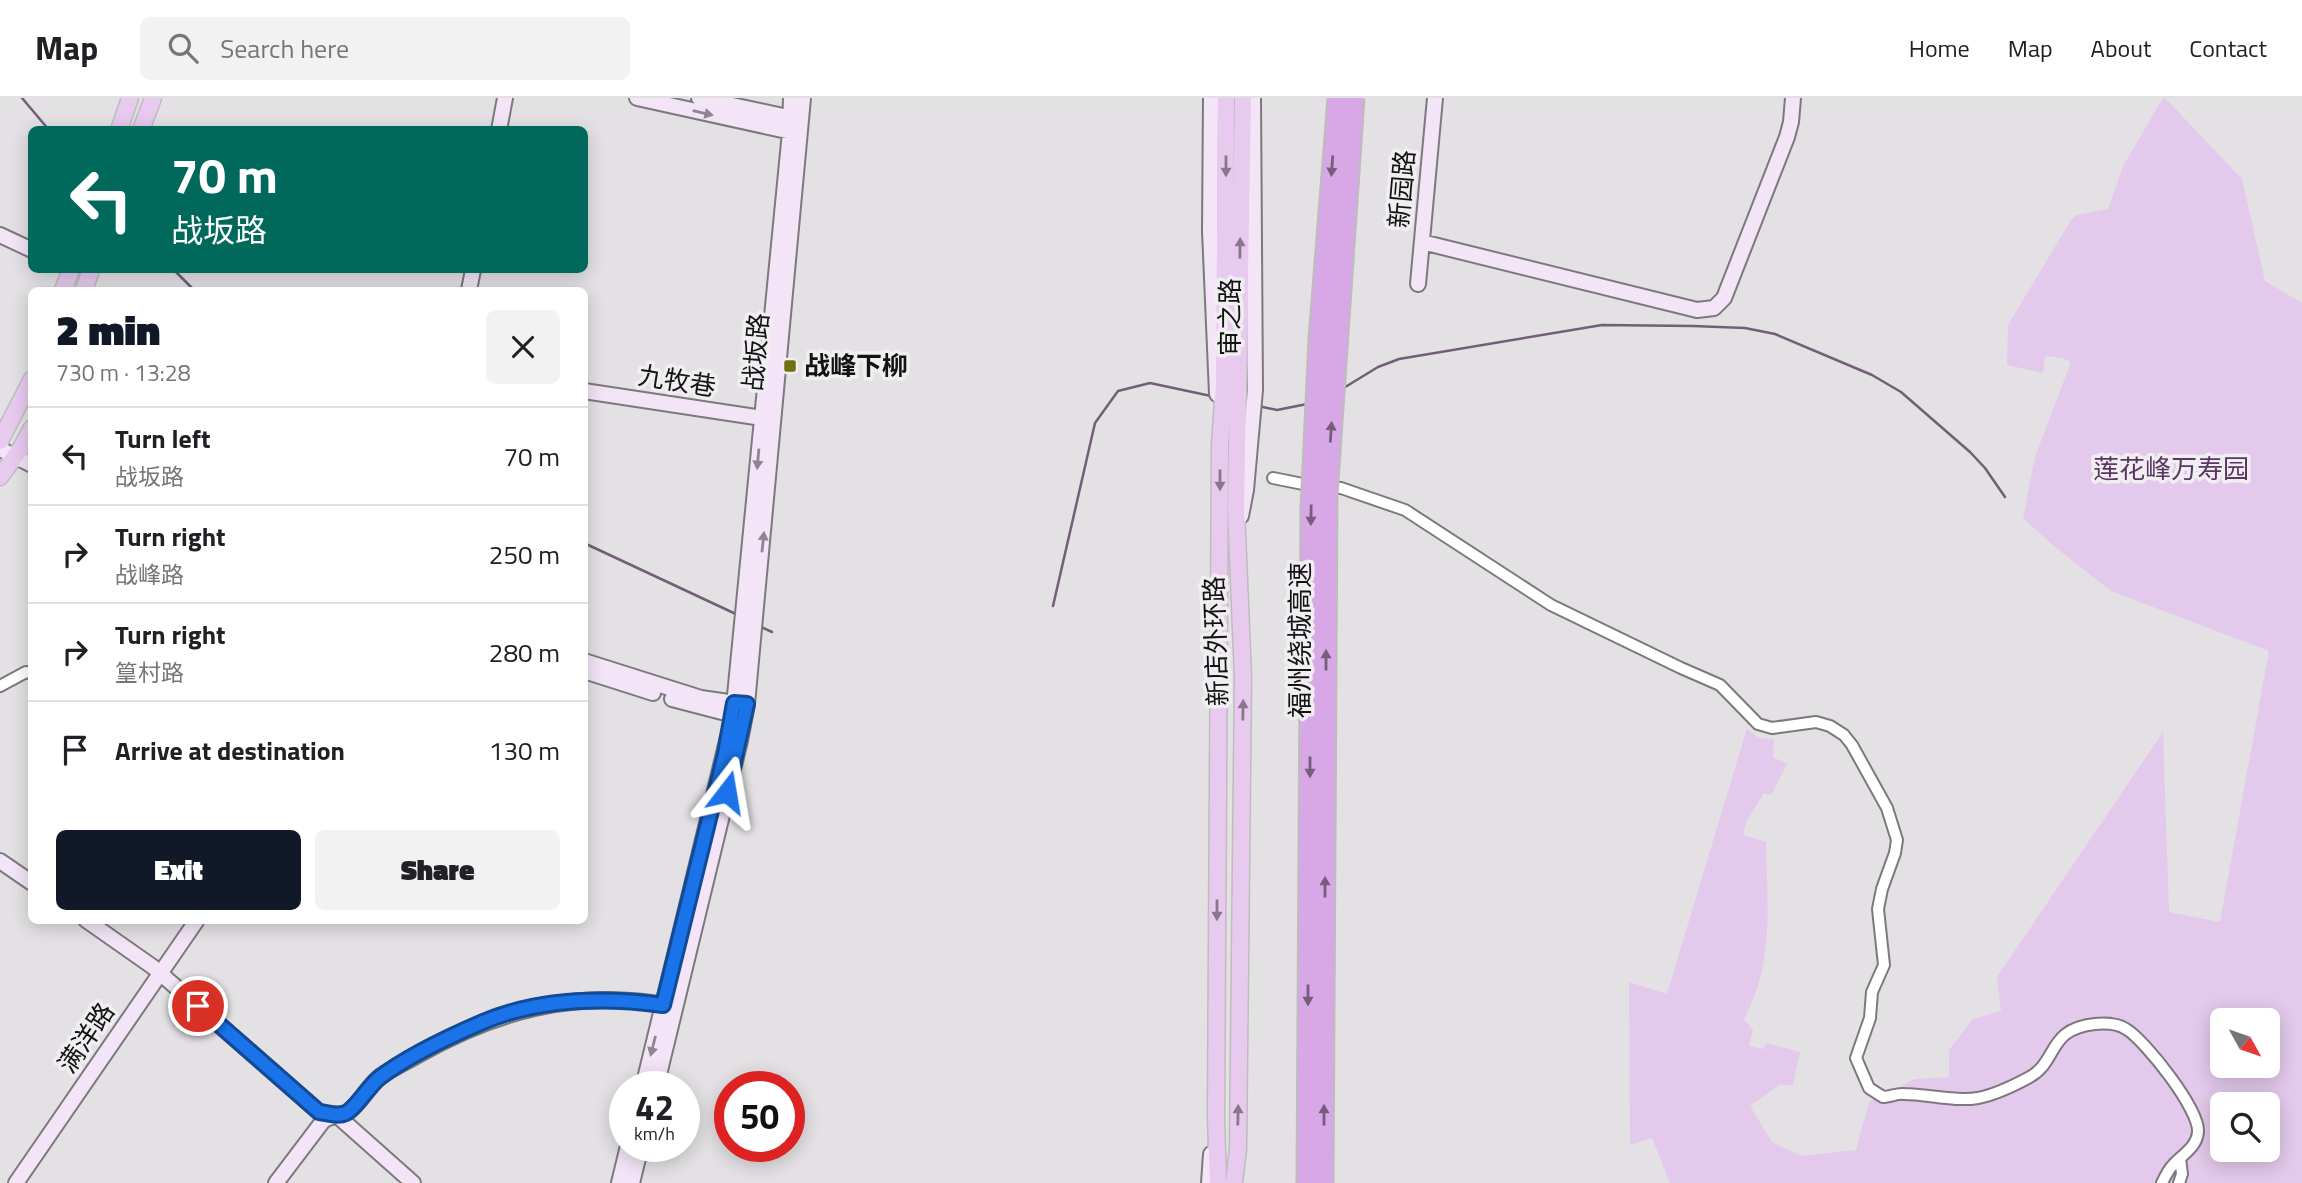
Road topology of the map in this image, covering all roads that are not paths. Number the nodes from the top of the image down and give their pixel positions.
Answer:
1 (130, 98) edge
2 (153, 98) edge
3 (505, 98) edge
4 (637, 98) edge
5 (699, 98) edge
6 (791, 98) edge
7 (803, 98) edge
8 (1211, 98) edge
9 (1226, 98) edge
10 (1243, 98) edge
11 (1253, 98) edge
12 (1338, 98) edge
13 (1354, 98) edge
14 (1435, 98) edge
15 (1793, 98) edge
16 (120, 126) edge
17 (142, 126) edge
18 (500, 126) edge
19 (796, 126) junction
20 (0, 235) edge
21 (1422, 242) junction
22 (28, 248) edge
23 (1418, 284) dead end
24 (28, 387) edge
25 (588, 392) edge
26 (1226, 413) junction
27 (762, 418) junction
28 (1, 443) edge
29 (22, 453) edge
30 (0, 477) edge
31 (1273, 478) dead end
32 (1237, 534) junction
33 (750, 607) junction
34 (588, 662) edge
35 (588, 672) edge
36 (28, 673) edge
37 (0, 686) edge
38 (739, 710) junction
39 (0, 861) edge
40 (28, 880) edge
41 (92, 924) edge
42 (184, 924) edge
43 (194, 924) edge
44 (157, 970) junction
45 (669, 1006) junction
46 (648, 1071) edge
47 (659, 1071) edge
48 (334, 1115) junction
49 (1216, 1117) junction
50 (1238, 1149) junction
51 (2180, 1158) junction
52 (624, 1162) edge
53 (637, 1162) edge
54 (7, 1183) edge
55 (16, 1183) edge
56 (276, 1183) edge
57 (413, 1183) edge
58 (619, 1183) edge
59 (632, 1183) edge
60 (1209, 1183) edge
61 (1218, 1183) edge
62 (1234, 1183) edge
63 (1240, 1183) edge
64 (1307, 1183) edge
65 (1323, 1183) edge
66 (2162, 1183) edge
67 (2179, 1183) edge

1 - 16 main road
2 - 17 main road
3 - 18 main road
4 -> 19 main road
5 - 19 main road
6 - 19 main road, 战坂路
7 - 19 main road, 战坂路
8 - 26 main road, 审之路
9 -> 26 main road, 新店外环路
26 -> 10 main road, 新店外环路
11 - 32 main road, 审之路
12 -> 64 highway, 福州绕城高速, bridge
65 -> 13 highway, 福州绕城高速, bridge
14 - 21 main road, 新园路
15 - 21 main road
19 - 27 main road, 战坂路
33 -> 19 main road, 战坂路
20 - 22 main road
21 - 23 main road, 新园路
24 - 28 main road
25 - 27 main road, 九牧巷
26 - 32 main road, 新店外环路
26 -> 49 main road, 新店外环路
27 -> 33 main road, 战坂路
28 - 29 main road
29 - 30 main road
31 - 51 street
50 -> 32 main road, 新店外环路
33 - 38 main road
34 - 38 main road
35 - 38 main road
36 - 37 street
38 - 45 main road
39 - 40 main road
41 - 44 main road
42 - 44 main road, 满洋路
43 - 44 main road, 满洋路
44 - 48 main road
44 - 54 main road, 满洋路
44 - 55 main road, 满洋路
45 -> 46 main road
45 - 47 main road
45 - 48 main road
48 - 56 main road
48 - 57 main road
49 - 60 main road
49 - 61 main road, 新店外环路
50 - 62 main road, 新店外环路
50 - 63 main road
51 - 66 street
51 - 67 street
52 - 58 main road
53 - 59 main road

